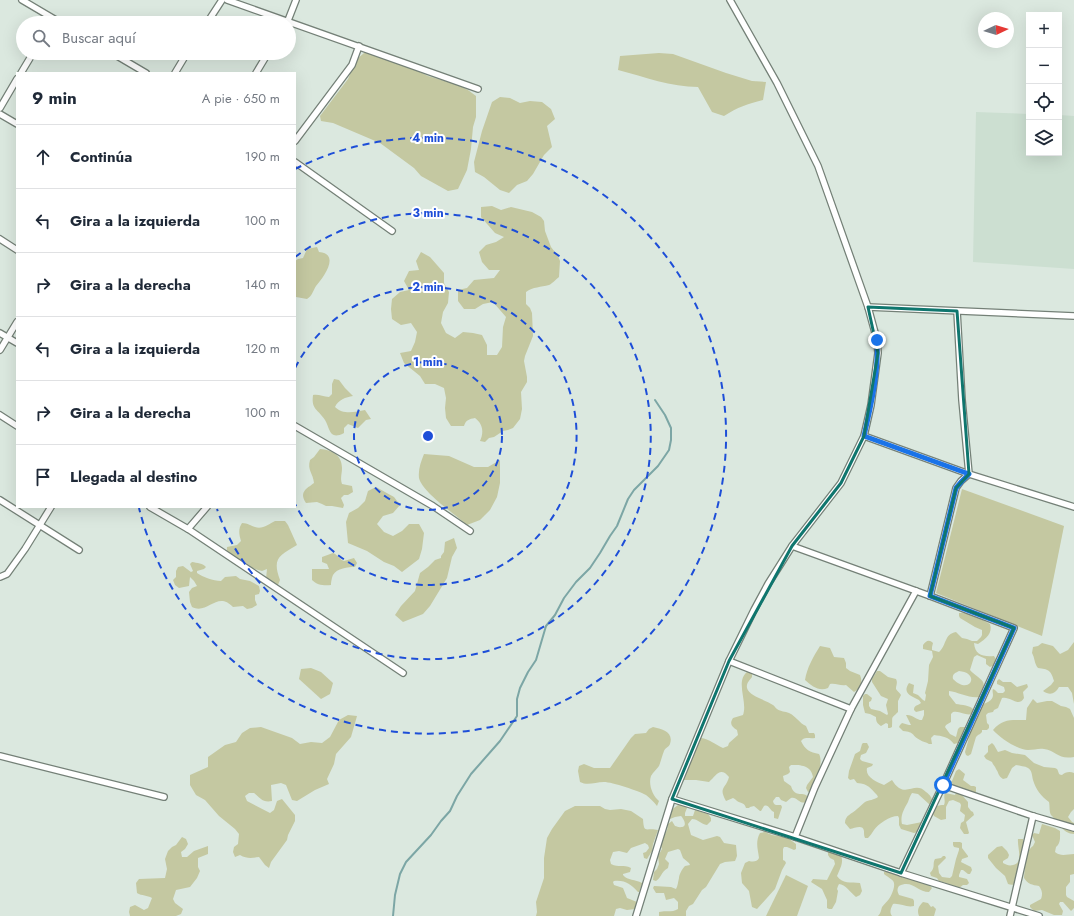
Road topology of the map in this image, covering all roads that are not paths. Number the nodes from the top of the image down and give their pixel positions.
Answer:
1 (22, 0) edge
2 (222, 0) edge
3 (227, 0) edge
4 (296, 0) edge
5 (730, 0) edge
6 (45, 16) edge
7 (212, 16) edge
8 (271, 16) edge
9 (290, 16) edge
10 (296, 25) edge
11 (359, 46) junction
12 (29, 60) edge
13 (124, 60) edge
14 (182, 60) edge
15 (264, 60) edge
16 (22, 72) edge
17 (144, 72) edge
18 (175, 72) edge
19 (257, 72) edge
20 (16, 81) edge
21 (478, 88) dead end
22 (0, 108) edge
23 (0, 114) edge
24 (16, 123) edge
25 (296, 139) edge
26 (296, 163) edge
27 (392, 231) dead end
28 (0, 239) edge
29 (16, 249) edge
30 (868, 307) junction
31 (957, 311) junction
32 (1074, 316) edge
33 (16, 324) edge
34 (0, 333) edge
35 (8, 338) junction
36 (16, 342) edge
37 (0, 350) edge
38 (0, 415) edge
39 (16, 425) edge
40 (296, 427) edge
41 (864, 436) junction
42 (969, 474) junction
43 (0, 500) edge
44 (1074, 507) edge
45 (50, 508) edge
46 (152, 508) edge
47 (206, 508) edge
48 (40, 526) junction
49 (188, 529) junction
50 (470, 531) dead end
51 (792, 546) junction
52 (79, 550) dead end
53 (0, 577) edge
54 (916, 591) junction
55 (930, 596) junction
56 (729, 661) junction
57 (403, 673) dead end
58 (851, 709) junction
59 (0, 756) edge
60 (943, 785) junction
61 (164, 797) dead end
62 (672, 799) junction
63 (1033, 816) junction
64 (1074, 828) edge
65 (795, 837) junction
66 (901, 873) junction
67 (1011, 907) junction
68 (636, 916) edge
69 (1010, 916) edge
70 (1039, 916) edge

1 - 6 street
2 - 7 street
3 - 8 street
4 - 9 street
5 - 30 street
10 - 11 street
11 - 21 street
11 - 25 street
12 - 16 street
13 - 17 street
14 - 18 street
15 - 19 street
20 - 22 street
23 - 24 street
26 - 27 street
28 - 29 street
30 - 31 street
30 - 41 street
31 - 32 street
31 - 42 street
33 - 35 street
34 - 35 street
35 - 36 street
35 - 37 street
38 - 39 street
40 - 50 street
41 - 42 street
41 - 51 street
42 - 44 street
42 - 55 street
43 - 48 street
45 - 48 street
46 - 49 street
47 - 49 street
48 - 52 street
48 - 53 street
49 - 57 street
51 - 54 street
51 - 56 street
54 - 55 street
54 - 58 street
55 - 60 street
56 - 58 street
56 - 62 street
58 - 65 street
59 - 61 street
60 - 63 street
60 - 66 street
62 - 65 street
62 - 68 street
63 - 64 street
63 - 67 street
65 - 66 street
66 - 67 street
67 - 69 street
67 - 70 street

